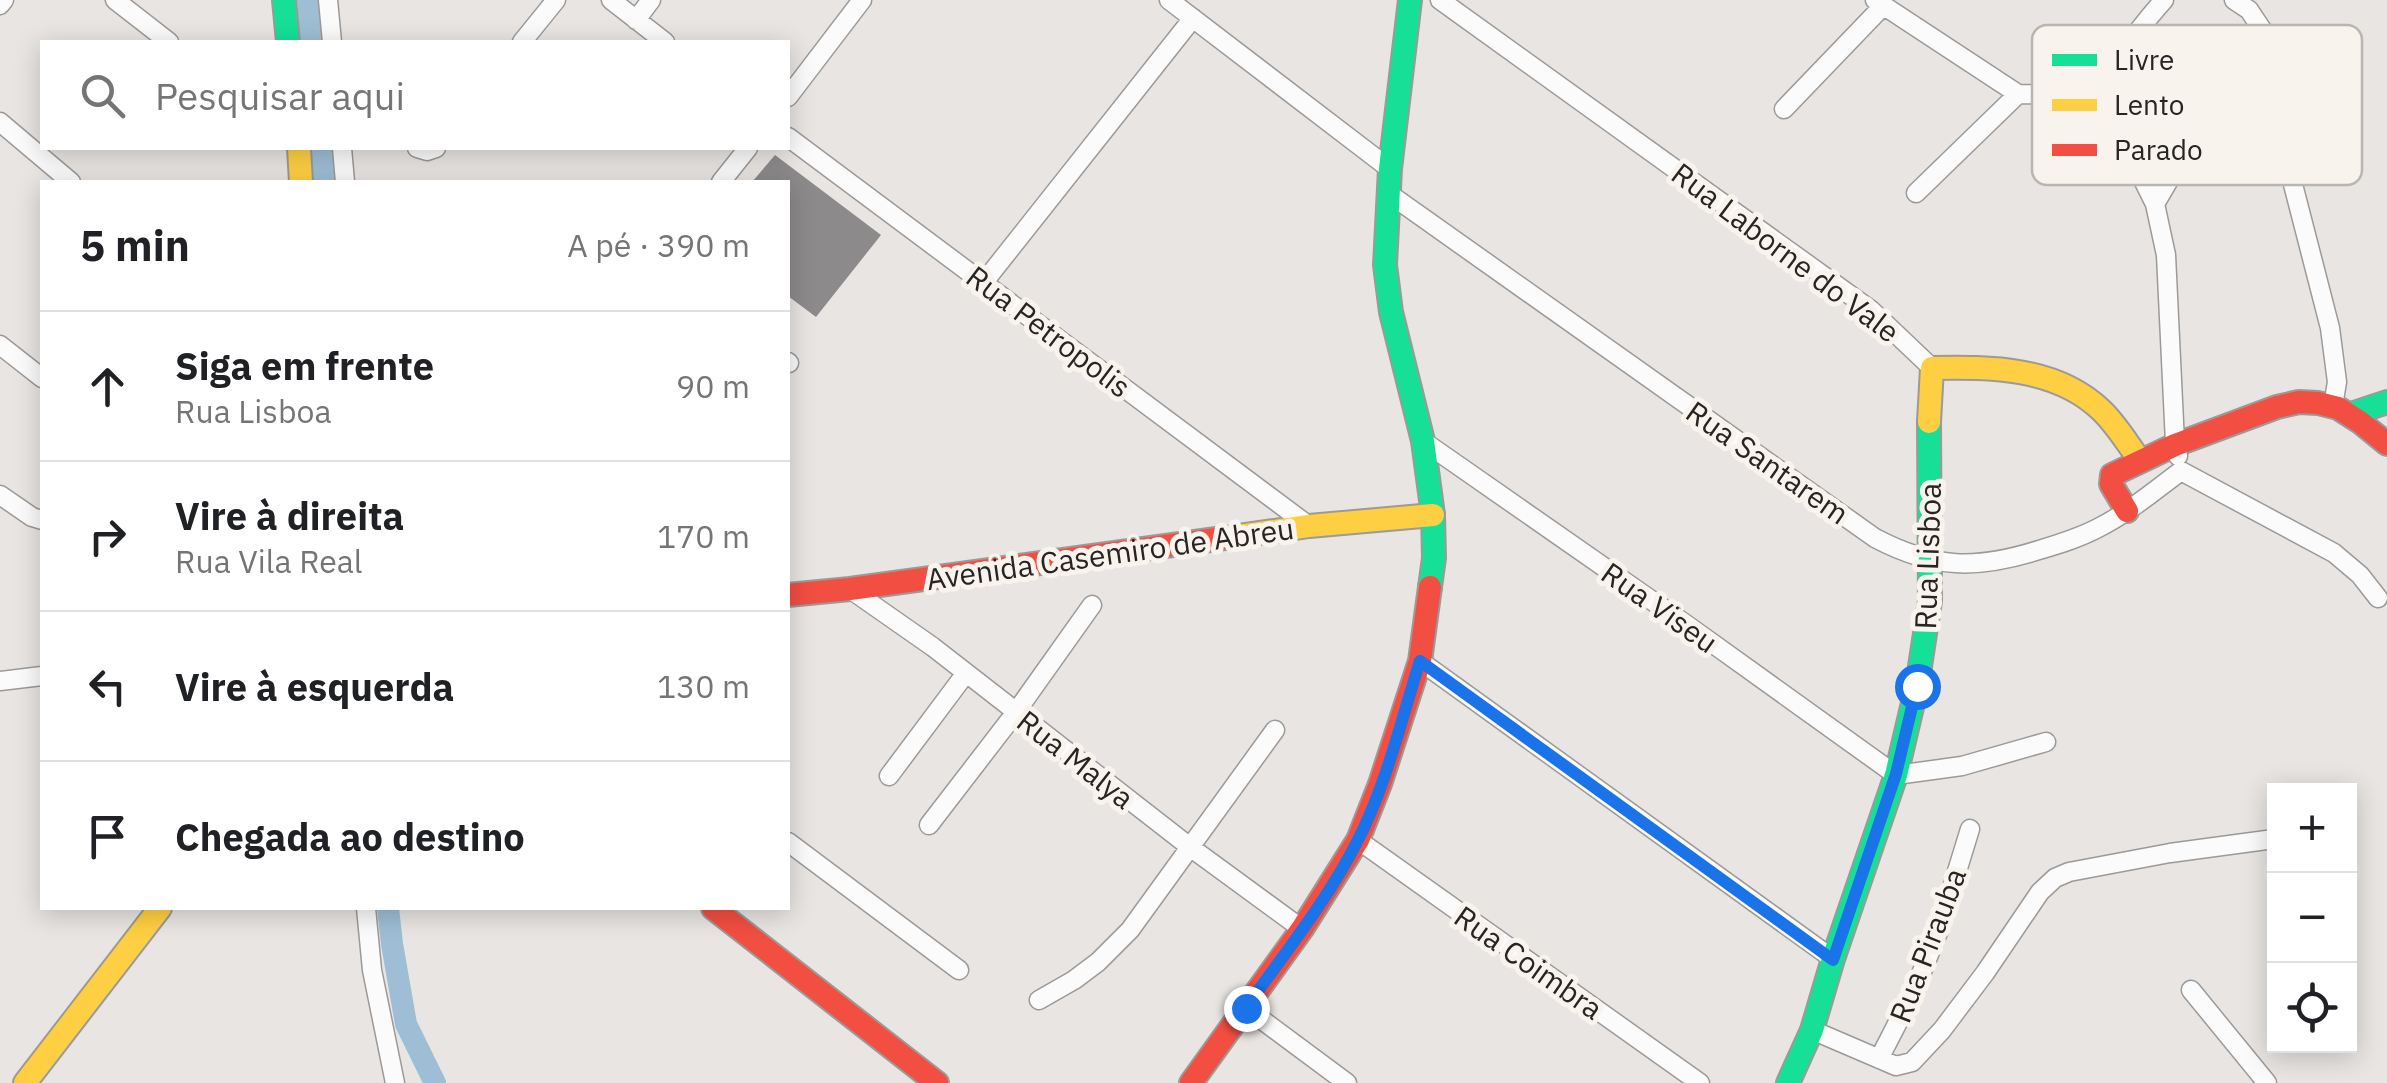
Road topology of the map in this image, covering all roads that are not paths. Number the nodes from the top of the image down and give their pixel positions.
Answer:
1 (115, 0) edge
2 (284, 0) edge
3 (328, 0) edge
4 (556, 0) edge
5 (611, 0) edge
6 (651, 0) edge
7 (862, 0) edge
8 (1168, 0) edge
9 (1410, 0) edge
10 (1440, 0) edge
11 (2164, 0) edge
12 (2234, 0) edge
13 (1879, 3) edge
14 (1193, 18) junction
15 (636, 20) junction
16 (2141, 25) edge
17 (2259, 25) edge
18 (167, 40) edge
19 (288, 40) edge
20 (332, 40) edge
21 (524, 40) edge
22 (663, 40) edge
23 (790, 94) edge
24 (2018, 94) junction
25 (2032, 95) edge
26 (1784, 108) dead end
27 (0, 122) edge
28 (790, 138) edge
29 (299, 150) edge
30 (342, 150) edge
31 (746, 150) edge
32 (69, 180) edge
33 (301, 180) edge
34 (345, 180) edge
35 (723, 180) edge
36 (1389, 181) junction
37 (2146, 185) edge
38 (2166, 185) edge
39 (2293, 185) edge
40 (1916, 193) dead end
41 (2155, 204) junction
42 (984, 282) junction
43 (0, 345) edge
44 (1932, 368) junction
45 (40, 376) edge
46 (2387, 402) edge
47 (2342, 410) junction
48 (1423, 442) junction
49 (2175, 444) junction
50 (2387, 444) edge
51 (2140, 459) junction
52 (2181, 471) junction
53 (0, 495) edge
54 (2127, 511) junction
55 (1433, 515) junction
56 (40, 520) edge
57 (1309, 526) junction
58 (1930, 560) junction
59 (850, 590) junction
60 (790, 595) edge
61 (2378, 598) dead end
62 (1092, 606) dead end
63 (1420, 661) junction
64 (966, 674) junction
65 (40, 676) edge
66 (0, 681) edge
67 (1016, 712) junction
68 (1275, 730) dead end
69 (2046, 742) dead end
70 (1896, 774) junction
71 (889, 776) dead end
72 (929, 825) dead end
73 (1970, 829) dead end
74 (1358, 840) junction
75 (2267, 840) edge
76 (790, 843) edge
77 (1190, 847) junction
78 (158, 910) edge
79 (366, 910) edge
80 (716, 910) edge
81 (1302, 929) junction
82 (1833, 960) junction
83 (959, 970) dead end
84 (2190, 990) dead end
85 (1038, 1000) dead end
86 (1246, 1008) junction
87 (1812, 1030) junction
88 (1879, 1059) junction
89 (24, 1083) edge
90 (394, 1083) edge
91 (937, 1083) edge
92 (1191, 1083) edge
93 (1347, 1083) edge
94 (1700, 1083) edge
95 (1788, 1083) edge
96 (2266, 1083) edge

1 - 18 street
2 - 19 main road
3 - 20 street
4 - 21 street
5 - 15 street
6 - 15 street
7 - 23 street
8 - 14 street, Rua Santarem
9 - 36 main road
10 - 44 street, Rua Laborne do Vale
11 - 16 street
12 - 17 street
13 - 24 street
13 - 26 street
14 - 36 street, Rua Santarem
14 - 42 street
15 - 22 street
24 - 25 street
24 - 40 street
27 - 32 street
28 - 42 street, Rua Petropolis
29 - 33 main road
30 - 34 street
31 - 35 street
36 - 48 main road
36 - 58 street, Rua Santarem
37 - 41 street
38 - 41 street
39 - 47 street
41 - 49 street
42 - 57 street, Rua Petropolis
43 - 45 street
44 - 51 main road
44 - 58 main road, Rua Lisboa
46 - 47 main road
47 - 49 main road
47 - 50 main road
48 - 55 main road
48 - 70 street, Rua Viseu
49 - 51 main road
49 - 52 street
51 - 54 main road
52 - 54 street, Rua Santarem
52 - 61 street
53 - 56 street
54 - 58 street, Rua Santarem
55 - 57 main road, Avenida Casemiro de Abreu
55 - 63 main road
57 - 59 main road, Avenida Casemiro de Abreu
58 - 70 main road, Rua Lisboa
59 - 60 main road, Avenida Casemiro de Abreu
59 - 64 street, Rua Malya
62 - 67 street
63 - 74 main road
63 - 82 street
64 - 67 street, Rua Malya
64 - 71 street
65 - 66 street
67 - 72 street
67 - 77 street, Rua Malya
68 - 77 street
69 - 70 street
70 - 82 main road, Rua Lisboa
73 - 88 street, Rua Pirauba
74 - 81 main road
74 - 94 street, Rua Coimbra
75 - 88 street
76 - 83 street
77 - 81 street, Rua Malya
77 - 85 street
78 - 89 main road
79 - 90 street
80 - 91 main road
81 - 86 main road
82 - 87 main road, Rua Lisboa
84 - 96 street
86 - 92 main road
86 - 93 street
87 - 88 street
87 - 95 main road, Rua Lisboa

